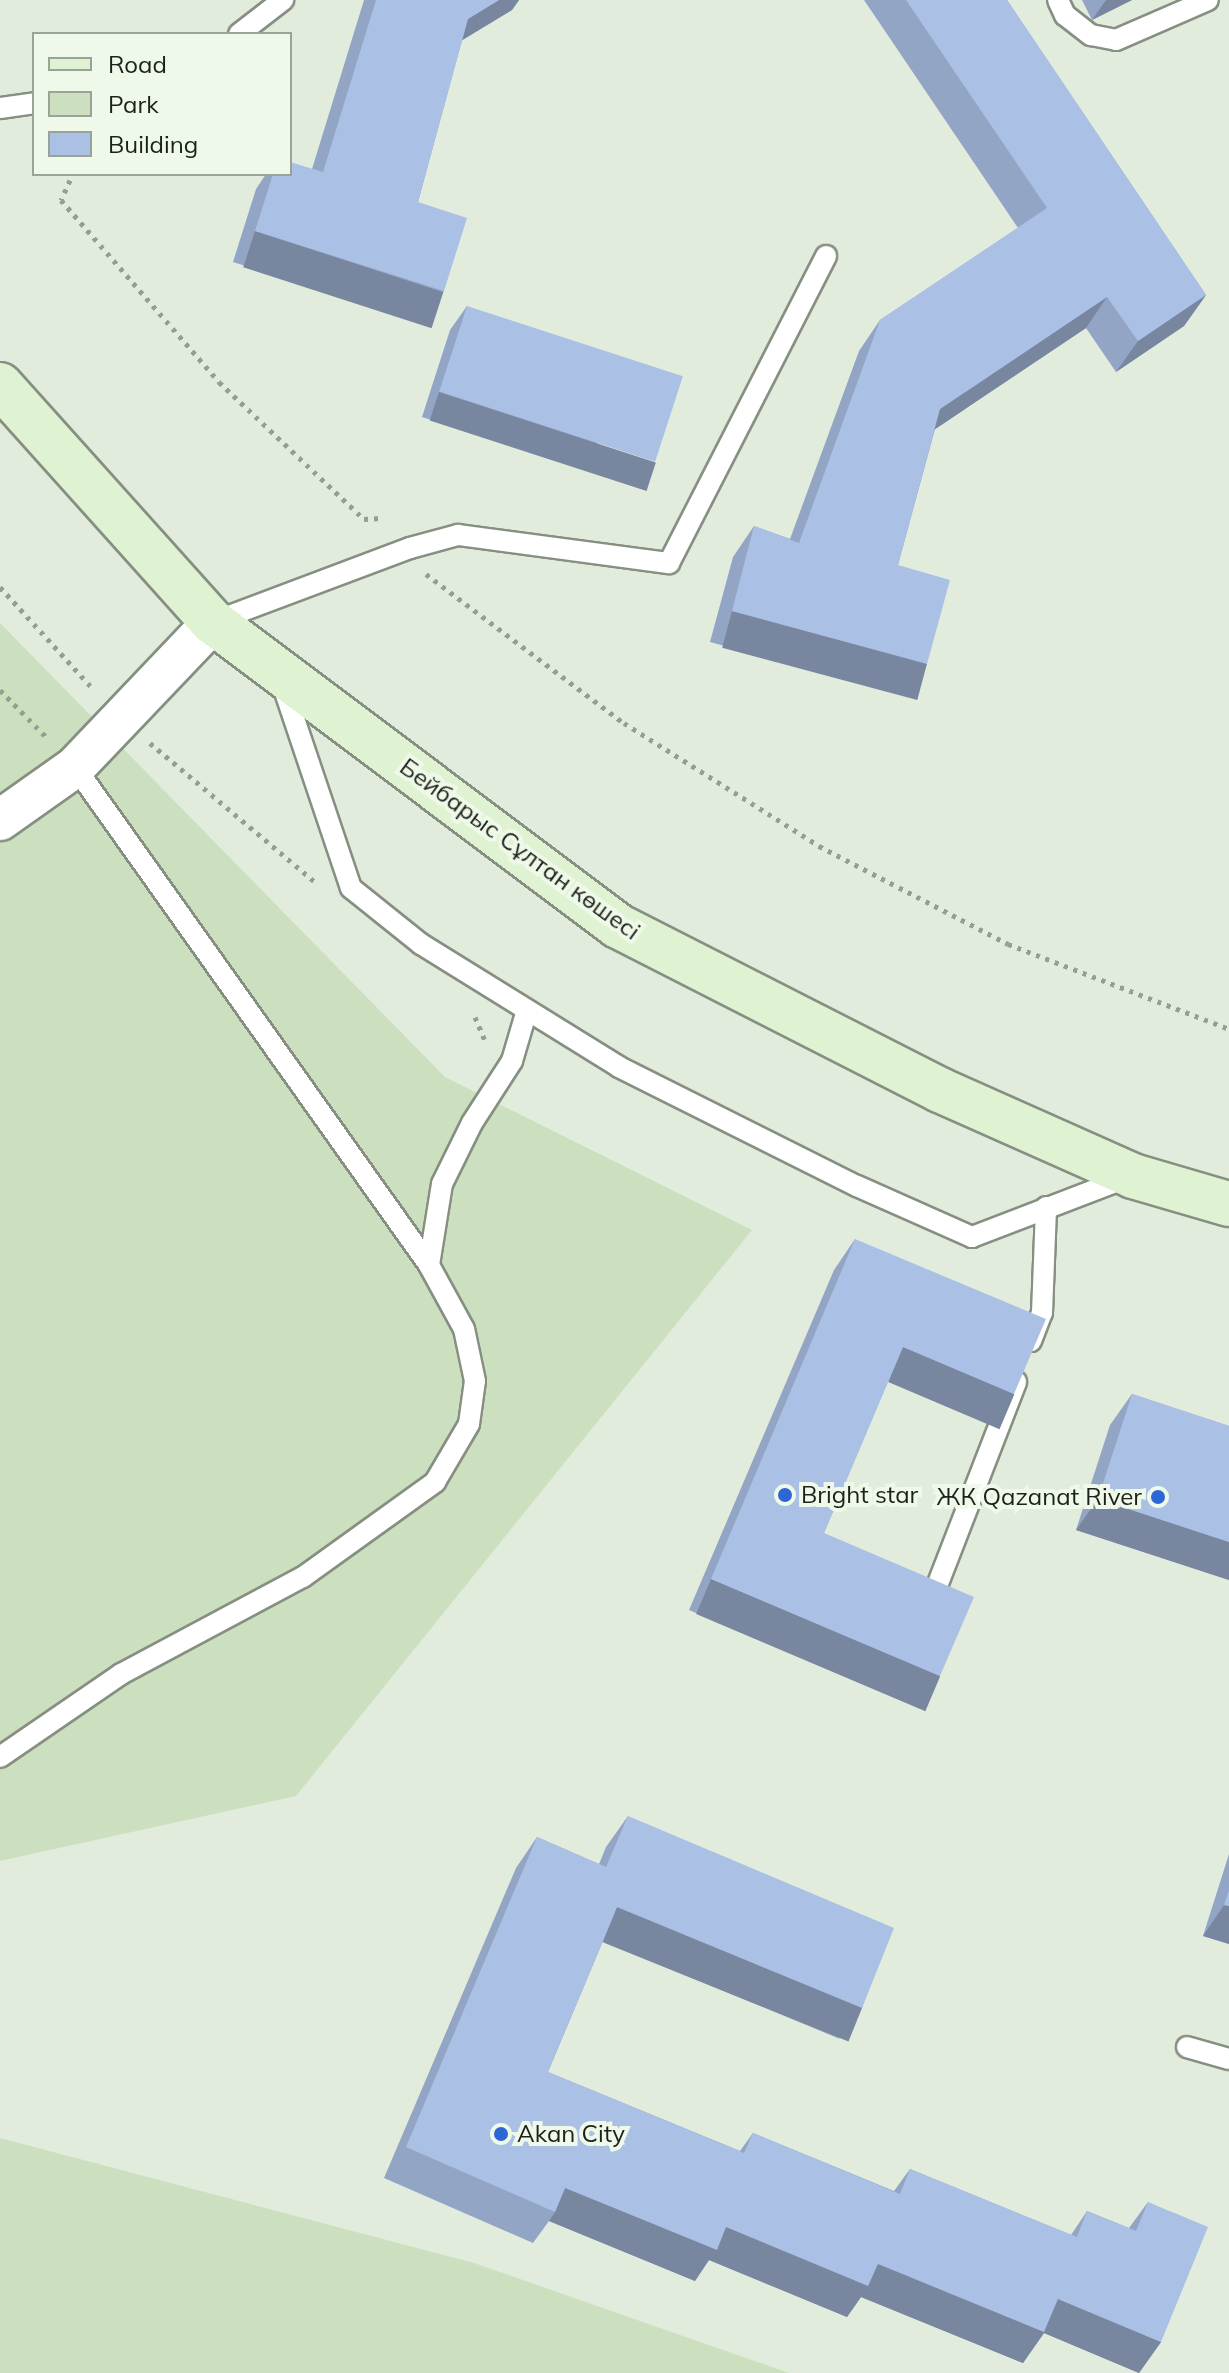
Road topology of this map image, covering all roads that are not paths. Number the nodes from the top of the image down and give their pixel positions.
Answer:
1 (283, 0) edge
2 (1058, 0) edge
3 (1208, 0) edge
4 (242, 32) edge
5 (32, 103) edge
6 (0, 108) edge
7 (826, 256) dead end
8 (0, 385) edge
9 (213, 622) junction
10 (278, 671) junction
11 (75, 767) junction
12 (0, 820) edge
13 (527, 1010) junction
14 (1133, 1176) junction
15 (1229, 1204) edge
16 (1046, 1207) junction
17 (429, 1265) junction
18 (937, 1586) edge
19 (0, 1757) edge
20 (1187, 2047) dead end
21 (1229, 2059) edge

1 - 4 lane
2 - 3 lane
5 - 6 lane
7 - 9 lane
8 - 9 street, Бейбарыс Сұлтан көшесі
9 - 10 street, Бейбарыс Сұлтан көшесі
9 - 11 street
10 - 13 lane
10 - 14 street, Бейбарыс Сұлтан көшесі
11 - 12 street
11 - 17 lane
13 - 16 lane
13 - 17 lane
14 - 15 street, Бейбарыс Сұлтан көшесі
14 - 16 lane
16 - 18 lane
17 - 19 lane
20 - 21 lane

